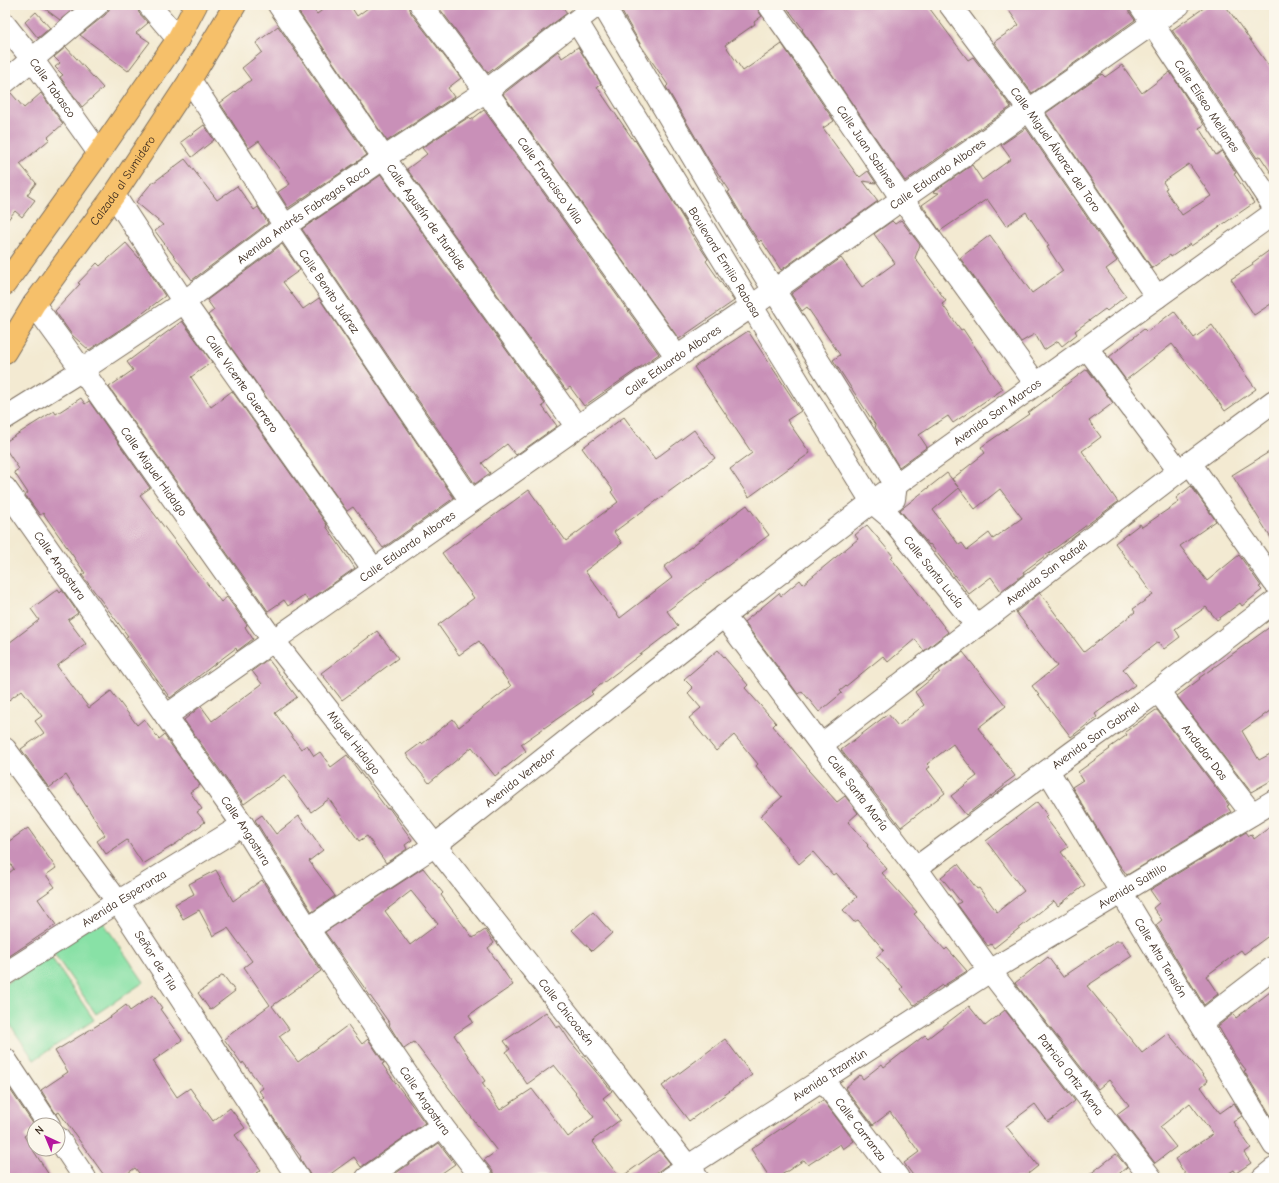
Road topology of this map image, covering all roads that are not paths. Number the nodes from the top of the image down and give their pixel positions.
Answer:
1 (97, 5) edge
2 (149, 5) edge
3 (196, 5) edge
4 (235, 5) edge
5 (279, 5) edge
6 (421, 5) edge
7 (597, 5) edge
8 (603, 5) edge
9 (769, 5) edge
10 (950, 5) edge
11 (1140, 5) edge
12 (1180, 5) edge
13 (577, 13) edge
14 (1152, 24) junction
15 (5, 25) edge
16 (178, 39) junction
17 (32, 59) junction
18 (190, 80) junction
19 (5, 82) edge
20 (486, 91) junction
21 (1029, 110) junction
22 (99, 153) junction
23 (384, 158) junction
24 (114, 195) junction
25 (902, 199) junction
26 (1274, 207) edge
27 (1274, 213) edge
28 (285, 226) junction
29 (5, 284) edge
30 (774, 290) junction
31 (1157, 297) junction
32 (184, 302) junction
33 (34, 304) junction
34 (752, 306) junction
35 (1087, 348) junction
36 (5, 352) edge
37 (677, 357) junction
38 (82, 370) junction
39 (1036, 384) junction
40 (1274, 401) edge
41 (5, 418) edge
42 (577, 427) junction
43 (1184, 467) junction
44 (896, 485) junction
45 (5, 488) edge
46 (471, 501) junction
47 (872, 502) junction
48 (890, 517) junction
49 (374, 570) junction
50 (1274, 582) edge
51 (1274, 602) edge
52 (724, 616) junction
53 (976, 626) junction
54 (273, 640) junction
55 (1158, 691) junction
56 (166, 716) junction
57 (821, 744) junction
58 (5, 749) edge
59 (1048, 770) junction
60 (1274, 801) edge
61 (1252, 814) junction
62 (243, 825) junction
63 (434, 846) junction
64 (916, 868) junction
65 (1122, 893) junction
66 (118, 902) junction
67 (308, 929) junction
68 (1274, 967) edge
69 (990, 971) junction
70 (5, 974) edge
71 (1201, 1023) junction
72 (5, 1059) edge
73 (822, 1080) junction
74 (44, 1117) edge
75 (442, 1126) junction
76 (1274, 1145) edge
77 (66, 1150) edge
78 (1274, 1169) edge
79 (692, 1172) edge
80 (85, 1178) edge
81 (298, 1178) edge
82 (367, 1178) edge
83 (482, 1178) edge
84 (670, 1178) edge
85 (898, 1178) edge
86 (1151, 1178) edge
87 (1263, 1178) edge

1 - 17 street
2 - 16 street
3 - 16 main road
4 - 18 main road, Calzada al Sumidero
5 - 23 street, Calle Agustín de Iturbide
6 - 20 street, Calle Francisco Villa
7 - 13 street, Avenida Andrés Fabregas Roca
8 - 30 street
9 - 25 street, Calle Juan Sabines
10 - 21 street, Calle Miguel Álvarez del Toro
11 - 14 street, Calle Elíseo Mellanes
12 - 14 street, Calle Eduardo Albores
13 - 20 street, Avenida Andrés Fabregas Roca
13 - 34 street, Boulevard Emilio Rabasa
14 - 21 street, Calle Eduardo Albores
14 - 26 street, Calle Elíseo Mellanes
15 - 17 street, Calle Tabasco
16 - 22 main road
17 - 19 street
17 - 22 street, Calle Tabasco
18 - 24 main road, Calzada al Sumidero
18 - 28 street, Calle Benito Juárez
20 - 23 street, Avenida Andrés Fabregas Roca
20 - 37 street, Calle Francisco Villa
21 - 25 street, Calle Eduardo Albores
21 - 31 street, Calle Miguel Álvarez del Toro
22 - 29 main road
23 - 28 street, Avenida Andrés Fabregas Roca
23 - 42 street, Calle Agustín de Iturbide
24 - 32 street, Calle Vicente Guerrero
24 - 33 main road, Calzada al Sumidero
25 - 30 street, Calle Eduardo Albores
25 - 39 street, Calle Juan Sabines
27 - 31 street, Avenida San Marcos
28 - 32 street, Avenida Andrés Fabregas Roca
28 - 46 street, Calle Benito Juárez
30 - 34 street, Calle Eduardo Albores
30 - 44 street
31 - 35 street, Avenida San Marcos
32 - 38 street, Avenida Andrés Fabregas Roca
32 - 49 street, Calle Vicente Guerrero
33 - 36 main road, Calzada al Sumidero
33 - 38 street, Calle Miguel Hidalgo
34 - 37 street, Calle Eduardo Albores
34 - 47 street, Boulevard Emilio Rabasa
35 - 39 street, Avenida San Marcos
35 - 43 street
37 - 42 street, Calle Eduardo Albores
38 - 41 street, Avenida Andrés Fabregas Roca
38 - 54 street, Calle Miguel Hidalgo
39 - 44 street, Avenida San Marcos
40 - 43 street, Avenida San Rafaél
42 - 46 street, Calle Eduardo Albores
43 - 50 street
43 - 53 street, Avenida San Rafaél
44 - 47 street, Avenida San Marcos
44 - 48 street
45 - 56 street, Calle Angostura
46 - 49 street, Calle Eduardo Albores
47 - 48 street, Boulevard Emilio Rabasa
47 - 52 street, Avenida San Marcos
48 - 53 street, Calle Santa Lucía
49 - 54 street, Calle Eduardo Albores
51 - 55 street, Avenida San Gabriel
52 - 57 street, Calle Santa María
52 - 63 street, Avenida Vertedor
53 - 57 street, Avenida San Rafaél
54 - 56 street, Calle Eduardo Albores
54 - 63 street, Miguel Hidalgo
55 - 59 street, Avenida San Gabriel
55 - 61 street, Andador Dos
56 - 62 street, Calle Angostura
57 - 64 street, Calle Santa María
58 - 66 street, Señor de Tila
59 - 64 street, Avenida San Gabriel
59 - 65 street, Calle Alta Tensión
60 - 61 street, Avenida Saltillo
61 - 65 street, Avenida Saltillo
62 - 66 street, Avenida Esperanza
62 - 67 street, Calle Angostura
63 - 67 street, Avenida Vertedor
63 - 79 street, Calle Chicoasén
64 - 69 street, Calle Santa María
65 - 69 street, Avenida Saltillo
65 - 71 street, Calle Alta Tensión
66 - 70 street, Avenida Esperanza
66 - 81 street, Señor de Tila
67 - 75 street, Calle Angostura
68 - 71 street
69 - 73 street, Avenida Itzantún
69 - 86 street, Patricia Ortiz Mena
71 - 76 street, Calle Alta Tensión
72 - 74 street
73 - 79 street, Avenida Itzantún
73 - 85 street, Calle Carranza
75 - 82 street
75 - 83 street, Calle Angostura
77 - 80 street
78 - 87 street
79 - 84 street, Avenida Itzantún

